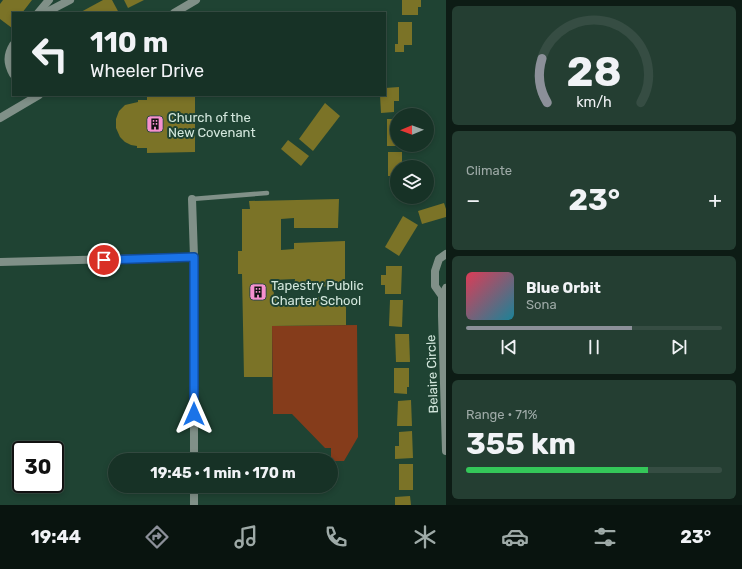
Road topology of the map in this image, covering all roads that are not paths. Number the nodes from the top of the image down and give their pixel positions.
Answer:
1 (49, 0) edge
2 (70, 0) edge
3 (196, 0) edge
4 (39, 12) edge
5 (47, 12) edge
6 (176, 12) edge
7 (12, 47) edge
8 (12, 72) edge
9 (26, 98) edge
10 (0, 118) edge
11 (267, 193) dead end
12 (192, 199) joint
13 (446, 254) edge
14 (194, 257) junction
15 (0, 262) edge
16 (446, 288) edge
17 (442, 296) junction
18 (446, 451) edge
19 (194, 453) edge
20 (194, 493) edge
21 (194, 505) edge

1 - 4 street
2 - 5 street
3 - 6 street
7 - 8 street
9 - 10 street
11 - 12 lane
12 - 14 street
13 - 17 street, Belaire Circle
14 - 15 street
14 - 19 street
16 - 17 street, Belaire Circle
17 - 18 street, Belaire Circle
20 - 21 street

